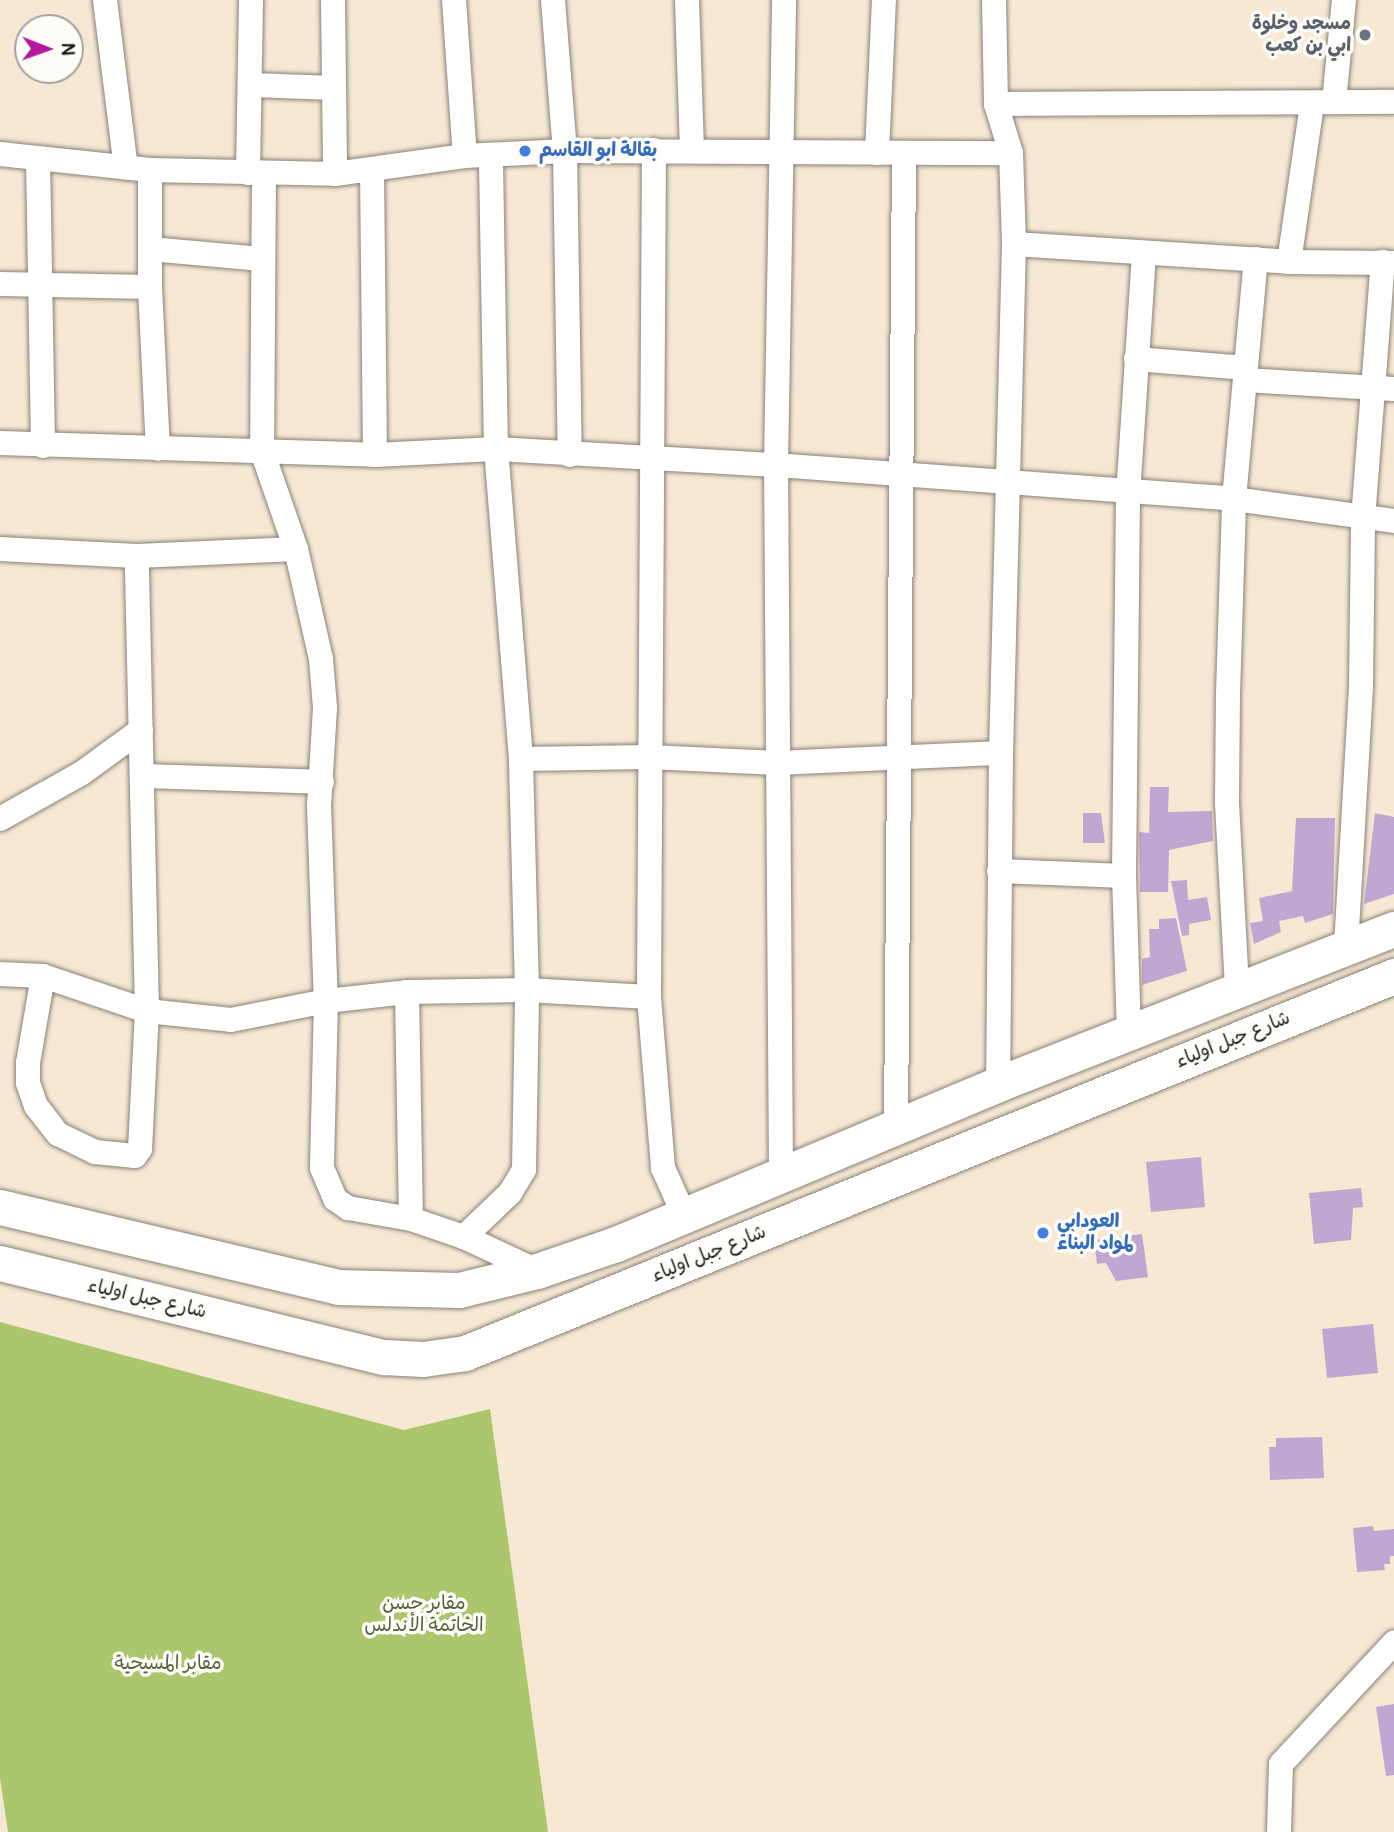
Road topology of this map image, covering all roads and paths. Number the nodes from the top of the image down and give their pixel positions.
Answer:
1 (105, 0) edge
2 (251, 0) edge
3 (333, 0) edge
4 (454, 0) edge
5 (553, 0) edge
6 (687, 0) edge
7 (784, 0) edge
8 (884, 0) edge
9 (994, 0) edge
10 (1344, 0) edge
11 (252, 85) junction
12 (334, 88) junction
13 (1394, 102) edge
14 (1323, 103) junction
15 (996, 104) junction
16 (654, 150) junction
17 (692, 150) junction
18 (0, 151) edge
19 (565, 151) junction
20 (877, 153) junction
21 (904, 153) junction
22 (1011, 153) junction
23 (782, 154) junction
24 (491, 155) junction
25 (465, 156) junction
26 (38, 158) junction
27 (138, 169) junction
28 (372, 169) junction
29 (256, 173) junction
30 (335, 174) junction
31 (1014, 244) junction
32 (150, 250) junction
33 (1144, 254) junction
34 (262, 259) junction
35 (1256, 259) junction
36 (1289, 262) junction
37 (1389, 262) edge
38 (0, 284) edge
39 (38, 285) junction
40 (150, 287) junction
41 (1136, 359) junction
42 (1246, 374) junction
43 (1383, 388) edge
44 (0, 443) edge
45 (43, 446) junction
46 (158, 449) junction
47 (496, 450) junction
48 (262, 451) junction
49 (570, 455) junction
50 (375, 456) junction
51 (654, 461) junction
52 (776, 465) junction
53 (898, 477) junction
54 (1009, 485) junction
55 (1128, 495) junction
56 (1234, 499) junction
57 (1363, 519) junction
58 (1394, 521) edge
59 (296, 549) junction
60 (0, 550) edge
61 (137, 556) junction
62 (141, 730) junction
63 (1001, 753) junction
64 (649, 757) junction
65 (521, 759) junction
66 (901, 760) junction
67 (778, 762) junction
68 (142, 776) junction
69 (322, 782) junction
70 (0, 819) edge
71 (999, 871) junction
72 (1124, 876) junction
73 (1394, 929) edge
74 (1346, 947) junction
75 (0, 974) edge
76 (43, 976) junction
77 (1394, 976) edge
78 (1237, 988) junction
79 (527, 990) junction
80 (407, 992) junction
81 (649, 997) junction
82 (326, 1001) junction
83 (147, 1011) junction
84 (1129, 1034) junction
85 (998, 1084) junction
86 (896, 1129) junction
87 (781, 1175) junction
88 (0, 1207) edge
89 (684, 1216) junction
90 (411, 1219) junction
91 (464, 1237) junction
92 (0, 1263) edge
93 (537, 1271) junction
94 (1394, 1643) edge
95 (1279, 1832) edge

1 - 27 street
2 - 11 street
3 - 12 street
4 - 25 street
5 - 19 street
6 - 17 street
7 - 23 street
8 - 20 street
9 - 15 street
10 - 14 street
11 - 12 street
11 - 29 street
12 - 30 street
13 - 14 street
14 - 15 street
14 - 36 street
15 - 22 street
16 - 17 street
16 - 19 street
16 - 51 street
17 - 23 street
18 - 26 street
19 - 24 street
19 - 49 street
20 - 21 street
20 - 23 street
21 - 22 street
21 - 53 street
22 - 31 street
23 - 52 street
24 - 25 street
24 - 47 street
25 - 28 street
26 - 27 street
26 - 39 street
27 - 29 street
27 - 32 street
28 - 30 street
28 - 50 street
29 - 30 street
29 - 34 street
31 - 33 street
31 - 54 street
32 - 34 street
32 - 40 street
33 - 35 street
33 - 41 street
34 - 48 street
35 - 36 street
35 - 42 street
36 - 37 street
37 - 43 street
38 - 39 street
39 - 40 street
39 - 45 street
40 - 46 street
41 - 42 street
41 - 55 street
42 - 43 street
42 - 56 street
43 - 57 street
44 - 45 street
45 - 46 street
46 - 48 street
47 - 49 street
47 - 50 street
47 - 65 street
48 - 50 street
48 - 59 street
49 - 51 street
51 - 52 street
51 - 64 street
52 - 53 street
52 - 67 street
53 - 54 street
53 - 66 street
54 - 55 street
54 - 63 street
55 - 56 street
55 - 72 street
56 - 57 street
56 - 78 street
57 - 58 street
57 - 74 street
59 - 61 street
59 - 69 street
60 - 61 street
61 - 62 street
62 - 68 street
62 - 70 street
63 - 66 street
63 - 71 street
64 - 65 street
64 - 67 street
64 - 81 street
65 - 79 street
66 - 67 street
66 - 86 street
67 - 87 street
68 - 69 street
68 - 83 street
69 - 82 street
71 - 72 street
71 - 85 street
72 - 84 street
73 - 74 highway
74 - 78 highway
75 - 76 street
76 - 83 street
76 - 83 street
77 - 92 highway, شارع جبل اولياء
78 - 84 highway
79 - 80 street
79 - 81 street
79 - 91 street
80 - 82 street
80 - 90 street
81 - 89 street
82 - 83 street
82 - 90 street
84 - 85 highway
85 - 86 highway
86 - 87 highway
87 - 89 highway
88 - 93 highway
89 - 93 highway
90 - 91 street
91 - 93 street
94 - 95 street

